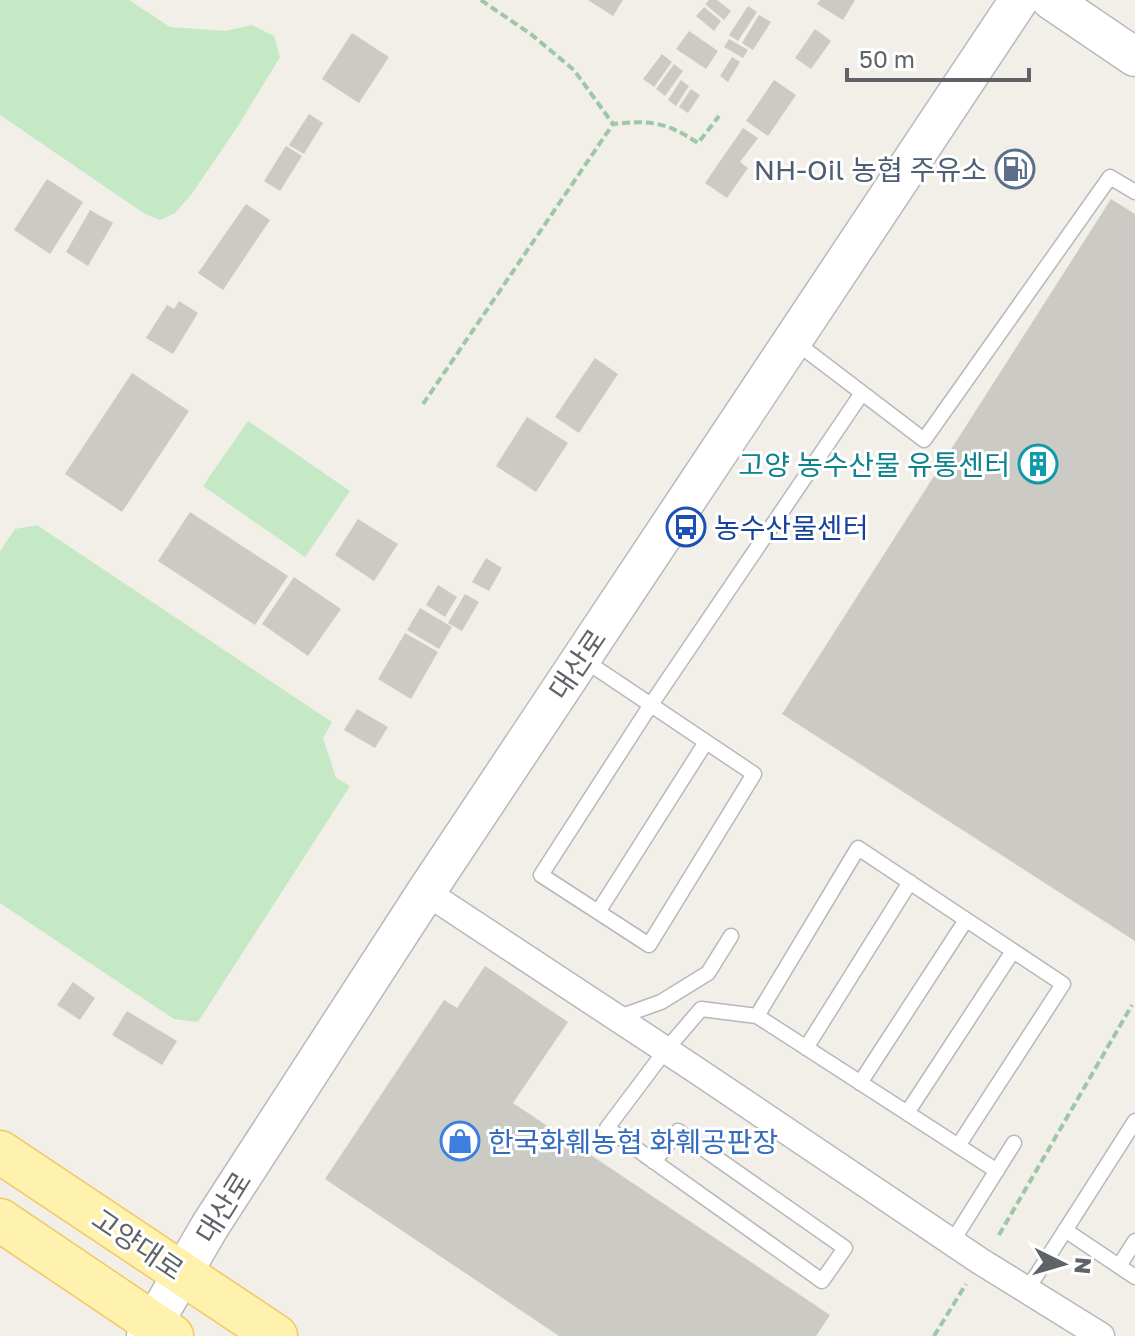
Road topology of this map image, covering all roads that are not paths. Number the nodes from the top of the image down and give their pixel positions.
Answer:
1 (1019, 0) edge
2 (1051, 0) edge
3 (1135, 57) edge
4 (1135, 192) edge
5 (792, 340) junction
6 (862, 393) junction
7 (581, 658) junction
8 (650, 706) junction
9 (706, 742) junction
10 (910, 882) junction
11 (426, 892) junction
12 (598, 912) junction
13 (966, 920) junction
14 (731, 936) dead end
15 (1013, 951) junction
16 (757, 1016) junction
17 (616, 1018) junction
18 (806, 1048) junction
19 (665, 1051) junction
20 (860, 1083) junction
21 (907, 1113) junction
22 (1135, 1121) edge
23 (1014, 1143) dead end
24 (958, 1146) junction
25 (0, 1152) edge
26 (654, 1162) junction
27 (997, 1171) junction
28 (0, 1220) edge
29 (1065, 1230) junction
30 (1135, 1241) edge
31 (952, 1242) junction
32 (1119, 1266) junction
33 (182, 1274) junction
34 (1135, 1277) edge
35 (1027, 1290) junction
36 (157, 1332) edge
37 (276, 1336) edge
38 (1101, 1336) edge

1 - 5 street, 대산로
2 - 3 street
4 - 6 lane
5 - 6 lane
5 - 7 street, 대산로
6 - 8 lane
7 - 8 lane
7 - 11 street, 대산로
8 - 9 lane
8 - 12 lane
9 - 12 lane
9 - 12 lane
10 - 13 lane
10 - 16 lane
10 - 18 lane
11 - 17 street
11 - 33 street, 대산로
13 - 15 lane
13 - 20 lane
14 - 17 lane
15 - 21 lane
15 - 24 lane
16 - 18 lane
16 - 19 lane
17 - 19 street
18 - 20 lane
19 - 26 lane
19 - 31 street
20 - 21 lane
21 - 24 lane
22 - 29 lane
23 - 27 lane
24 - 27 lane
25 - 33 main road, 고양대로
26 - 26 lane
27 - 31 lane
28 - 36 main road, 고양대로
29 - 32 lane
29 - 35 lane
30 - 32 lane
31 - 35 street
32 - 34 lane
33 - 36 street, 대산로
33 - 37 main road, 고양대로
35 - 38 street

